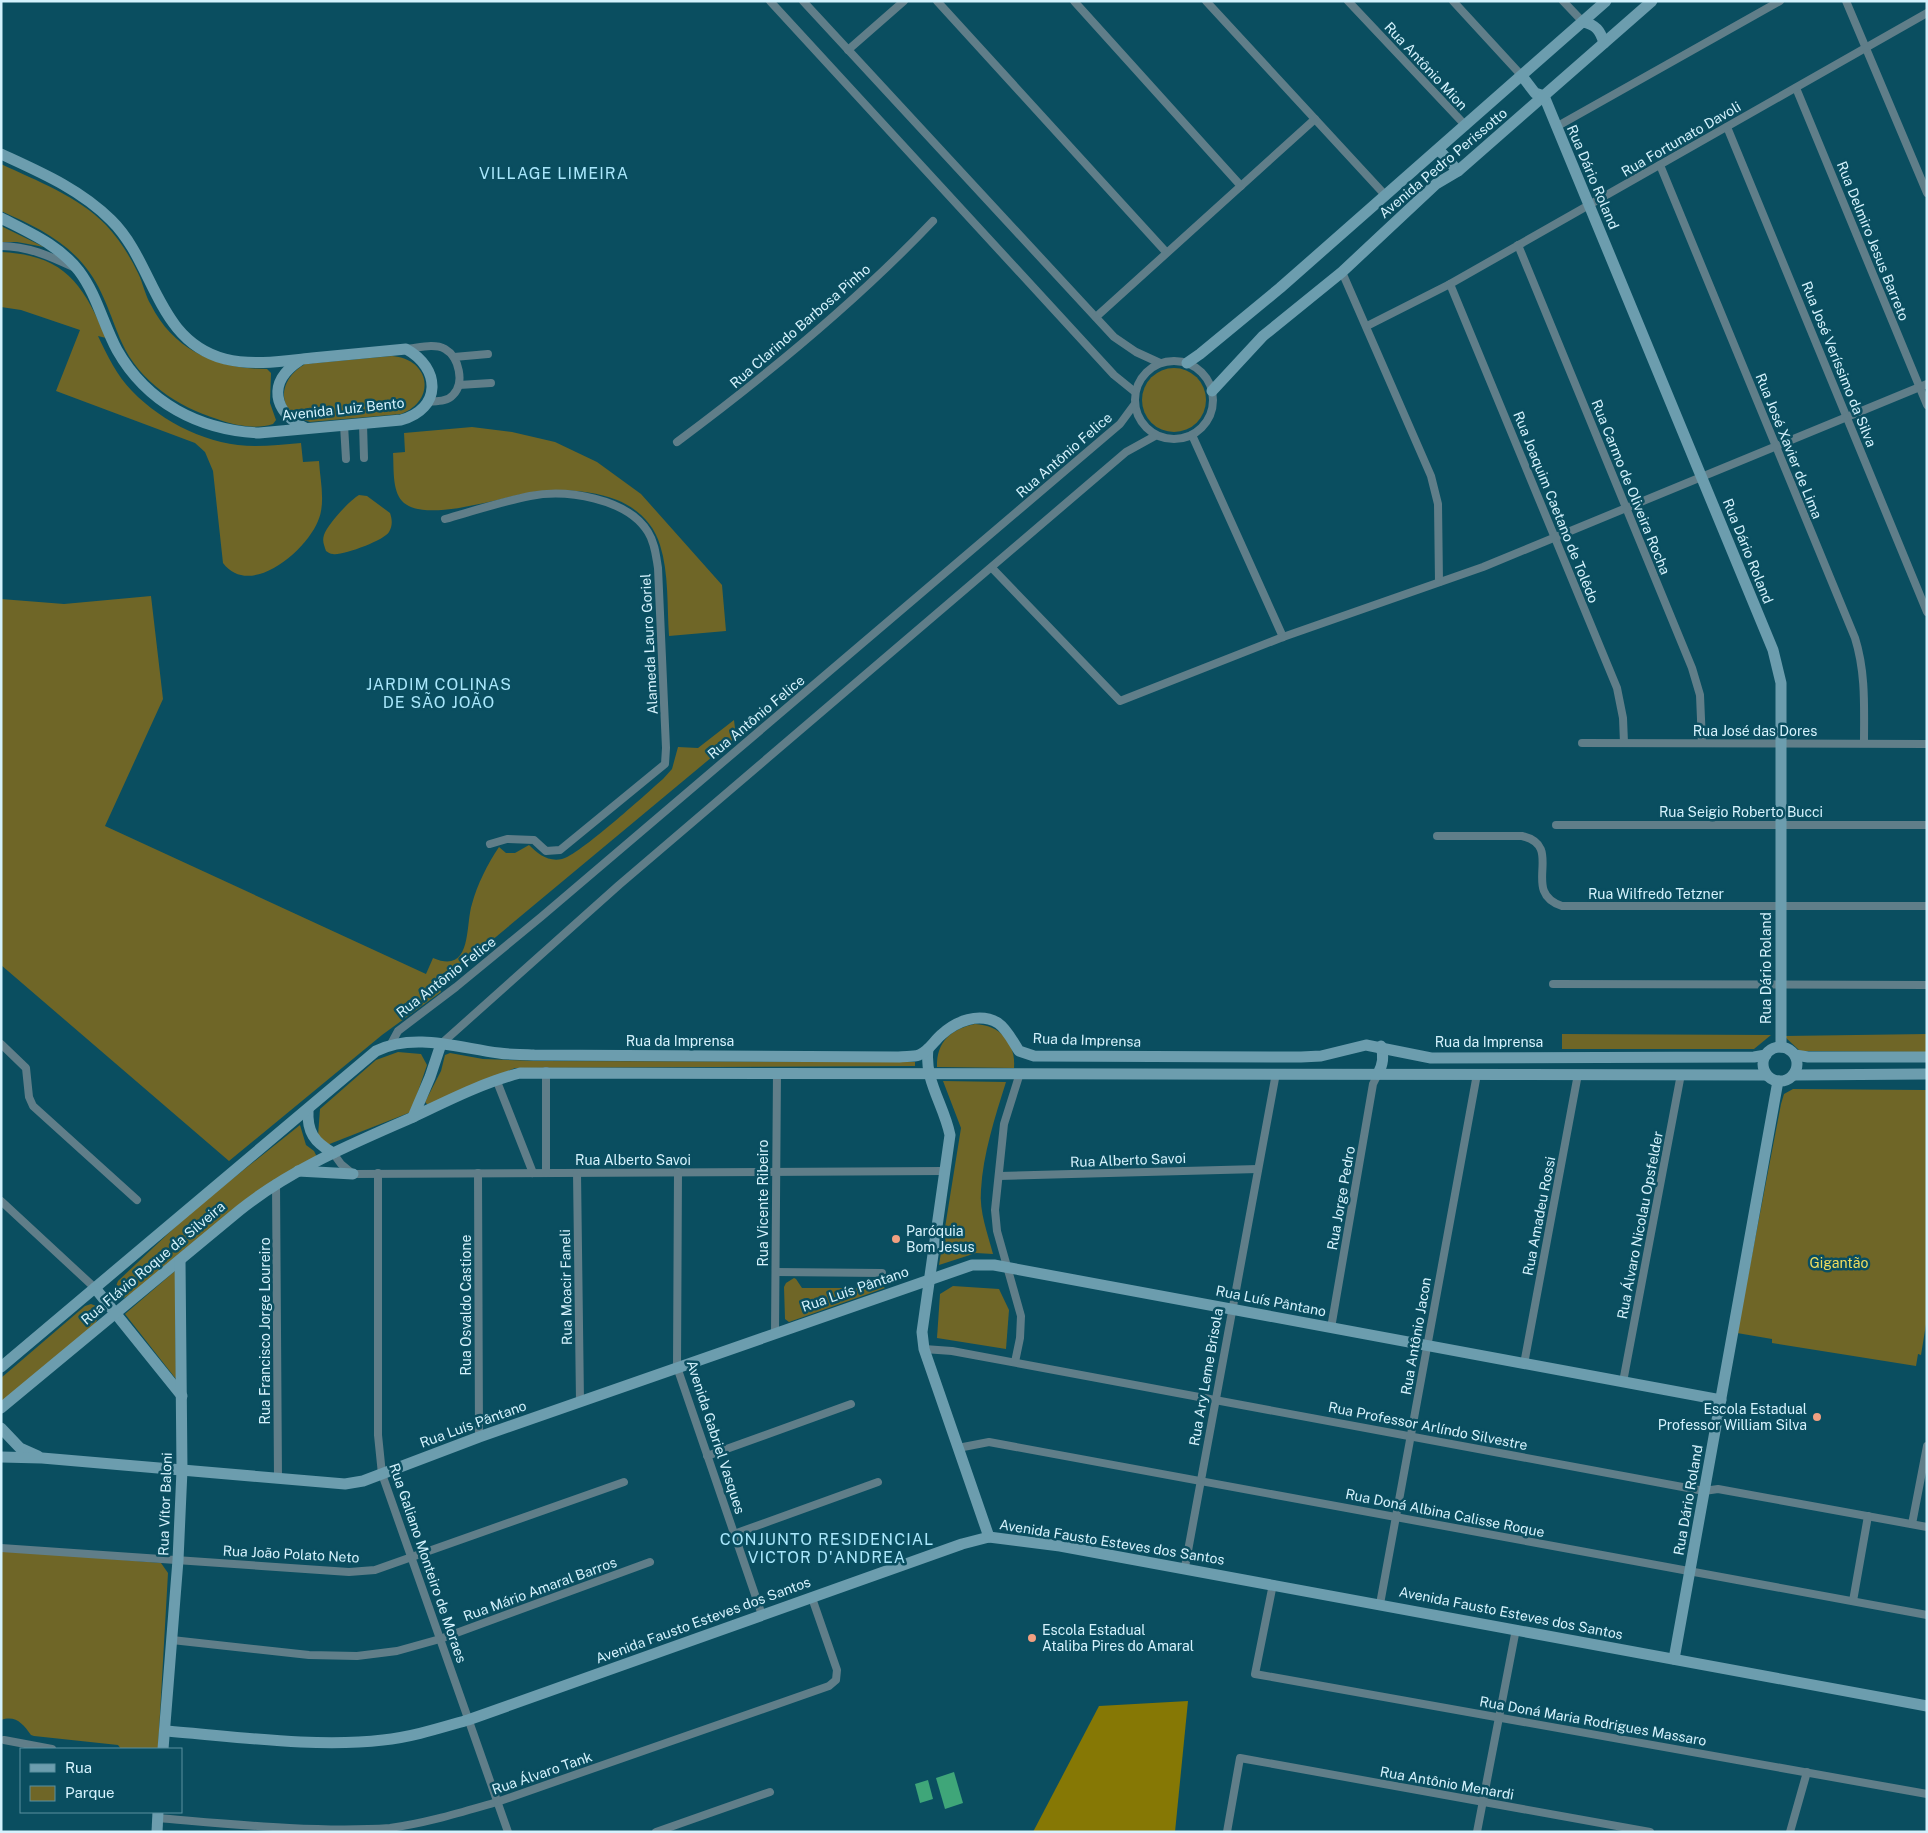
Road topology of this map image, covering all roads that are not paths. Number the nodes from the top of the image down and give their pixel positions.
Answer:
1 (770, 1) edge
2 (803, 1) edge
3 (904, 1) edge
4 (937, 1) edge
5 (1074, 1) edge
6 (1206, 1) edge
7 (1348, 1) edge
8 (1454, 1) edge
9 (1563, 1) edge
10 (1606, 1) edge
11 (1652, 1) edge
12 (1780, 1) edge
13 (1846, 1) edge
14 (1927, 13) edge
15 (1583, 22) junction
16 (1604, 43) junction
17 (1867, 47) junction
18 (848, 50) junction
19 (1522, 76) junction
20 (1796, 88) junction
21 (1544, 96) junction
22 (1315, 120) junction
23 (1466, 126) junction
24 (1556, 127) junction
25 (1727, 127) junction
26 (1439, 150) junction
27 (1, 154) edge
28 (1660, 165) junction
29 (1458, 171) junction
30 (1241, 186) junction
31 (1927, 193) edge
32 (1386, 196) junction
33 (1589, 205) junction
34 (1, 218) edge
35 (933, 221) dead end
36 (1518, 245) junction
37 (1, 246) edge
38 (1166, 252) junction
39 (78, 270) junction
40 (1342, 272) junction
41 (1450, 284) junction
42 (1096, 317) junction
43 (1367, 326) junction
44 (406, 349) junction
45 (488, 354) dead end
46 (454, 357) junction
47 (300, 360) junction
48 (1186, 362) junction
49 (1160, 363) junction
50 (491, 382) dead end
51 (459, 385) junction
52 (1923, 385) edge
53 (1212, 391) junction
54 (1135, 392) junction
55 (427, 402) junction
56 (1134, 405) junction
57 (1927, 405) edge
58 (1847, 417) junction
59 (363, 424) junction
60 (344, 425) junction
61 (306, 429) junction
62 (1192, 435) junction
63 (1155, 436) junction
64 (677, 442) dead end
65 (1775, 446) junction
66 (364, 458) dead end
67 (346, 459) dead end
68 (1701, 477) junction
69 (1626, 508) junction
70 (445, 519) dead end
71 (1555, 537) junction
72 (992, 568) junction
73 (1439, 582) junction
74 (1927, 612) edge
75 (1282, 636) junction
76 (1582, 743) dead end
77 (1702, 743) junction
78 (1624, 744) junction
79 (1781, 744) junction
80 (1864, 744) junction
81 (1927, 744) edge
82 (1556, 825) dead end
83 (1781, 825) junction
84 (1927, 825) edge
85 (1437, 836) dead end
86 (490, 844) dead end
87 (1781, 906) junction
88 (1927, 906) edge
89 (1553, 984) dead end
90 (1781, 985) junction
91 (1927, 985) edge
92 (1, 1044) edge
93 (391, 1044) junction
94 (440, 1044) junction
95 (1381, 1046) junction
96 (1781, 1047) junction
97 (928, 1049) junction
98 (1018, 1051) junction
99 (1766, 1055) junction
100 (1795, 1055) junction
101 (1927, 1057) edge
102 (546, 1071) junction
103 (777, 1072) junction
104 (928, 1072) junction
105 (1020, 1073) junction
106 (1276, 1073) junction
107 (1378, 1074) junction
108 (1477, 1074) junction
109 (1578, 1074) junction
110 (1681, 1074) junction
111 (1927, 1074) edge
112 (1766, 1075) junction
113 (1793, 1075) junction
114 (496, 1079) junction
115 (1778, 1081) junction
116 (308, 1110) junction
117 (412, 1117) junction
118 (333, 1153) junction
119 (1258, 1169) junction
120 (298, 1171) junction
121 (678, 1172) junction
122 (776, 1172) junction
123 (943, 1172) junction
124 (378, 1173) junction
125 (478, 1173) junction
126 (532, 1173) junction
127 (546, 1173) junction
128 (577, 1173) junction
129 (354, 1174) junction
130 (999, 1176) junction
131 (276, 1184) junction
132 (137, 1200) dead end
133 (1, 1201) edge
134 (180, 1260) junction
135 (1007, 1267) junction
136 (776, 1272) junction
137 (882, 1273) dead end
138 (928, 1279) junction
139 (94, 1288) junction
140 (1231, 1309) junction
141 (116, 1312) junction
142 (1331, 1328) junction
143 (775, 1333) junction
144 (1427, 1346) junction
145 (924, 1349) junction
146 (1015, 1362) junction
147 (1524, 1364) junction
148 (1, 1368) edge
149 (677, 1368) junction
150 (1623, 1382) junction
151 (182, 1396) junction
152 (1215, 1400) junction
153 (1721, 1400) junction
154 (580, 1402) junction
155 (851, 1404) dead end
156 (4, 1406) edge
157 (2, 1429) edge
158 (1411, 1436) junction
159 (479, 1437) junction
160 (1927, 1446) edge
161 (958, 1448) junction
162 (707, 1456) junction
163 (1, 1457) edge
164 (42, 1458) junction
165 (182, 1470) junction
166 (382, 1474) junction
167 (278, 1478) junction
168 (1200, 1481) junction
169 (624, 1482) dead end
170 (878, 1482) dead end
171 (1704, 1490) junction
172 (1868, 1516) junction
173 (1396, 1517) junction
174 (1912, 1524) junction
175 (1927, 1527) edge
176 (734, 1534) junction
177 (989, 1537) junction
178 (1, 1548) edge
179 (411, 1558) junction
180 (178, 1560) junction
181 (650, 1562) dead end
182 (1185, 1567) junction
183 (1690, 1572) junction
184 (1273, 1584) junction
185 (812, 1598) junction
186 (1853, 1602) junction
187 (1380, 1604) junction
188 (762, 1615) junction
189 (1927, 1615) edge
190 (1516, 1629) junction
191 (440, 1639) junction
192 (172, 1640) junction
193 (1674, 1659) junction
194 (1927, 1706) edge
195 (1499, 1717) junction
196 (468, 1720) junction
197 (165, 1731) junction
198 (4, 1740) dead end
199 (47, 1748) edge
200 (163, 1748) edge
201 (1807, 1772) junction
202 (770, 1792) dead end
203 (1927, 1794) edge
204 (497, 1802) junction
205 (1483, 1802) junction
206 (158, 1815) edge
207 (156, 1832) edge
208 (508, 1832) edge
209 (656, 1832) edge
210 (1227, 1832) edge
211 (1477, 1832) edge
212 (1650, 1832) edge
213 (1790, 1832) edge

1 - 54 street
2 - 18 street
3 - 18 street
4 - 38 street
5 - 30 street
6 - 22 street
7 - 23 street, Rua Antônio Mion
8 - 19 street
9 - 15 street
10 - 15 street, Avenida Pedro Perissotto
11 - 16 street, Avenida Pedro Perissotto
12 - 24 street
13 - 17 street
14 - 17 street, Rua Fortunato Davoli
15 - 16 street
15 - 19 street, Avenida Pedro Perissotto
16 - 21 street, Avenida Pedro Perissotto
17 - 20 street, Rua Fortunato Davoli
17 - 31 street
18 - 42 street
19 - 21 street
19 - 23 street, Avenida Pedro Perissotto
20 - 25 street, Rua Fortunato Davoli
20 - 52 street, Rua Delmiro Jesus Barreto
21 - 24 street, Rua Dário Roland
21 - 29 street, Avenida Pedro Perissotto
22 - 30 street
22 - 32 street
23 - 26 street, Avenida Pedro Perissotto
24 - 33 street, Rua Dário Roland
25 - 28 street, Rua Fortunato Davoli
25 - 58 street, Rua José Veríssimo da Silva
26 - 29 street
26 - 32 street, Avenida Pedro Perissotto
27 - 47 street
28 - 33 street, Rua Fortunato Davoli
28 - 65 street, Rua José Xavier de Lima
29 - 40 street, Avenida Pedro Perissotto
30 - 38 street
32 - 48 street, Avenida Pedro Perissotto
33 - 36 street, Rua Fortunato Davoli
33 - 68 street, Rua Dário Roland
34 - 39 street, Avenida Luiz Bento
35 - 64 street, Rua Clarindo Barbosa Pinho
36 - 41 street, Rua Fortunato Davoli
36 - 69 street, Rua Carmo de Oliveira Rocha
37 - 39 street
38 - 42 street
39 - 61 street, Avenida Luiz Bento
40 - 43 street
40 - 53 street, Avenida Pedro Perissotto
41 - 43 street, Rua Fortunato Davoli
41 - 71 street, Rua Joaquim Caetano de Tolêdo
42 - 49 street
43 - 73 street
44 - 46 street
44 - 47 street
44 - 55 street
45 - 46 street
46 - 51 street
47 - 61 street
48 - 49 street
48 - 53 street
49 - 54 street
50 - 51 street
51 - 55 street
52 - 57 street, Rua Delmiro Jesus Barreto
52 - 58 street
53 - 62 street
54 - 56 street
55 - 59 street, Avenida Luiz Bento
56 - 63 street
56 - 93 street, Rua Antônio Felice
58 - 65 street
58 - 74 street, Rua José Veríssimo da Silva
59 - 60 street, Avenida Luiz Bento
59 - 66 street
60 - 61 street, Avenida Luiz Bento
60 - 67 street
62 - 63 street
62 - 75 street
63 - 72 street
65 - 68 street
65 - 80 street, Rua José Xavier de Lima
68 - 69 street
68 - 79 street, Rua Dário Roland
69 - 71 street
69 - 77 street, Rua Carmo de Oliveira Rocha
70 - 86 street, Alameda Lauro Goriel
71 - 73 street
71 - 78 street, Rua Joaquim Caetano de Tolêdo
72 - 75 street
72 - 94 street
73 - 75 street
76 - 78 street, Rua José das Dores
77 - 78 street, Rua José das Dores
77 - 79 street, Rua José das Dores
79 - 80 street, Rua José das Dores
79 - 83 street, Rua Dário Roland
80 - 81 street, Rua José das Dores
82 - 83 street, Rua Seigio Roberto Bucci
83 - 84 street, Rua Seigio Roberto Bucci
83 - 87 street, Rua Dário Roland
85 - 87 street, Rua Wilfredo Tetzner
87 - 88 street, Rua Wilfredo Tetzner
87 - 90 street, Rua Dário Roland
89 - 90 street
90 - 91 street
90 - 96 street, Rua Dário Roland
92 - 132 street
93 - 94 street, Rua da Imprensa
93 - 116 street, Rua da Imprensa
94 - 97 street, Rua da Imprensa
94 - 117 street
95 - 98 street, Rua da Imprensa
95 - 99 street, Rua da Imprensa
95 - 107 street
96 - 99 street, Rua da Imprensa
96 - 100 street
97 - 98 street, Rua da Imprensa
97 - 104 street
98 - 105 street
99 - 112 street
100 - 101 street
100 - 113 street
102 - 103 street
102 - 114 street
102 - 127 street
103 - 104 street
103 - 122 street, Rua Vicente Ribeiro
104 - 105 street
104 - 123 street
105 - 106 street
105 - 130 street
106 - 107 street
106 - 119 street, Rua Ary Leme Brisola
107 - 108 street
107 - 142 street, Rua Jorge Pedro
108 - 109 street
108 - 144 street, Rua Antônio Jacon
109 - 110 street
109 - 147 street, Rua Amadeu Rossi
110 - 112 street
110 - 150 street, Rua Álvaro Nicolau Opsfelder
111 - 113 street
112 - 115 street
113 - 115 street
114 - 117 street
114 - 126 street
115 - 153 street, Rua Dário Roland
116 - 118 street
116 - 139 street, Rua Flávio Roque da Silveira
117 - 118 street
118 - 120 street, Rua Flávio Roque da Silveira
118 - 129 street
119 - 130 street, Rua Alberto Savoi
119 - 140 street, Rua Ary Leme Brisola
120 - 129 street
120 - 131 street, Rua Flávio Roque da Silveira
121 - 122 street, Rua Alberto Savoi
121 - 128 street, Rua Alberto Savoi
121 - 149 street, Avenida Gabriel Vasques
122 - 123 street, Rua Alberto Savoi
122 - 136 street, Rua Vicente Ribeiro
123 - 138 street
124 - 125 street, Rua Alberto Savoi
124 - 129 street, Rua Alberto Savoi
124 - 166 street, Rua Galiano Monteiro de Moraes
125 - 126 street, Rua Alberto Savoi
125 - 159 street, Rua Osvaldo Castione
126 - 127 street, Rua Alberto Savoi
127 - 128 street, Rua Alberto Savoi
128 - 154 street, Rua Moacir Faneli
130 - 135 street
131 - 134 street, Rua Flávio Roque da Silveira
131 - 167 street, Rua Francisco Jorge Loureiro
133 - 139 street
134 - 141 street, Rua Flávio Roque da Silveira
134 - 151 street, Rua Vítor Baloni
135 - 138 street, Rua Luís Pântano
135 - 140 street, Rua Luís Pântano
135 - 146 street
136 - 137 street, Rua Luís Pântano
136 - 143 street, Rua Vicente Ribeiro
138 - 143 street, Rua Luís Pântano
138 - 145 street
139 - 141 street
139 - 148 street, Rua Flávio Roque da Silveira
140 - 142 street, Rua Luís Pântano
140 - 152 street, Rua Ary Leme Brisola
141 - 151 street
141 - 156 street, Rua Flávio Roque da Silveira
142 - 144 street, Rua Luís Pântano
143 - 149 street, Rua Luís Pântano
144 - 147 street, Rua Luís Pântano
144 - 158 street, Rua Antônio Jacon
145 - 146 street, Rua Professor Arlíndo Silvestre
145 - 161 street
146 - 152 street, Rua Professor Arlíndo Silvestre
147 - 150 street, Rua Luís Pântano
149 - 154 street, Rua Luís Pântano
149 - 162 street, Avenida Gabriel Vasques
150 - 153 street, Rua Luís Pântano
151 - 165 street, Rua Vítor Baloni
152 - 158 street, Rua Professor Arlíndo Silvestre
152 - 168 street, Rua Ary Leme Brisola
153 - 171 street, Rua Dário Roland
154 - 159 street, Rua Luís Pântano
155 - 162 street
156 - 157 street
157 - 164 street, Rua Luís Pântano
158 - 171 street, Rua Professor Arlíndo Silvestre
158 - 173 street, Rua Antônio Jacon
159 - 166 street, Rua Luís Pântano
160 - 174 street
161 - 168 street, Rua Doná Albina Calisse Roque
161 - 177 street
162 - 176 street, Avenida Gabriel Vasques
163 - 164 street, Rua Luís Pântano
164 - 165 street, Rua Luís Pântano
165 - 167 street, Rua Luís Pântano
165 - 180 street, Rua Vítor Baloni
166 - 167 street, Rua Luís Pântano
166 - 179 street, Rua Galiano Monteiro de Moraes
168 - 173 street, Rua Doná Albina Calisse Roque
168 - 182 street, Rua Ary Leme Brisola
169 - 179 street, Rua João Polato Neto
170 - 176 street
171 - 172 street, Rua Professor Arlíndo Silvestre
171 - 183 street, Rua Dário Roland
172 - 174 street, Rua Professor Arlíndo Silvestre
172 - 186 street
173 - 183 street, Rua Doná Albina Calisse Roque
173 - 187 street, Rua Antônio Jacon
174 - 175 street, Rua Professor Arlíndo Silvestre
176 - 188 street, Avenida Gabriel Vasques
177 - 182 street, Avenida Fausto Esteves dos Santos
177 - 185 street, Avenida Fausto Esteves dos Santos
178 - 180 street, Rua João Polato Neto
179 - 180 street, Rua João Polato Neto
179 - 191 street, Rua Galiano Monteiro de Moraes
180 - 192 street, Rua Vítor Baloni
181 - 191 street, Rua Mário Amaral Barros
182 - 184 street, Avenida Fausto Esteves dos Santos
183 - 186 street, Rua Doná Albina Calisse Roque
183 - 193 street, Rua Dário Roland
184 - 187 street, Avenida Fausto Esteves dos Santos
184 - 195 street, Rua Doná Maria Rodrigues Massaro
185 - 188 street, Avenida Fausto Esteves dos Santos
185 - 204 street, Rua Álvaro Tank
186 - 189 street, Rua Doná Albina Calisse Roque
187 - 190 street, Avenida Fausto Esteves dos Santos
188 - 196 street, Avenida Fausto Esteves dos Santos
190 - 193 street, Avenida Fausto Esteves dos Santos
190 - 195 street
191 - 192 street, Rua Mário Amaral Barros
191 - 196 street, Rua Galiano Monteiro de Moraes
192 - 197 street, Rua Vítor Baloni
193 - 194 street, Avenida Fausto Esteves dos Santos
195 - 201 street, Rua Doná Maria Rodrigues Massaro
195 - 205 street
196 - 197 street, Avenida Fausto Esteves dos Santos
196 - 204 street, Rua Galiano Monteiro de Moraes
197 - 200 street, Rua Vítor Baloni
198 - 199 street
201 - 203 street, Rua Doná Maria Rodrigues Massaro
201 - 213 street
202 - 209 street
204 - 206 street, Rua Álvaro Tank
204 - 208 street, Rua Galiano Monteiro de Moraes
205 - 210 street, Rua Antônio Menardi
205 - 211 street
205 - 212 street, Rua Antônio Menardi
206 - 207 street

